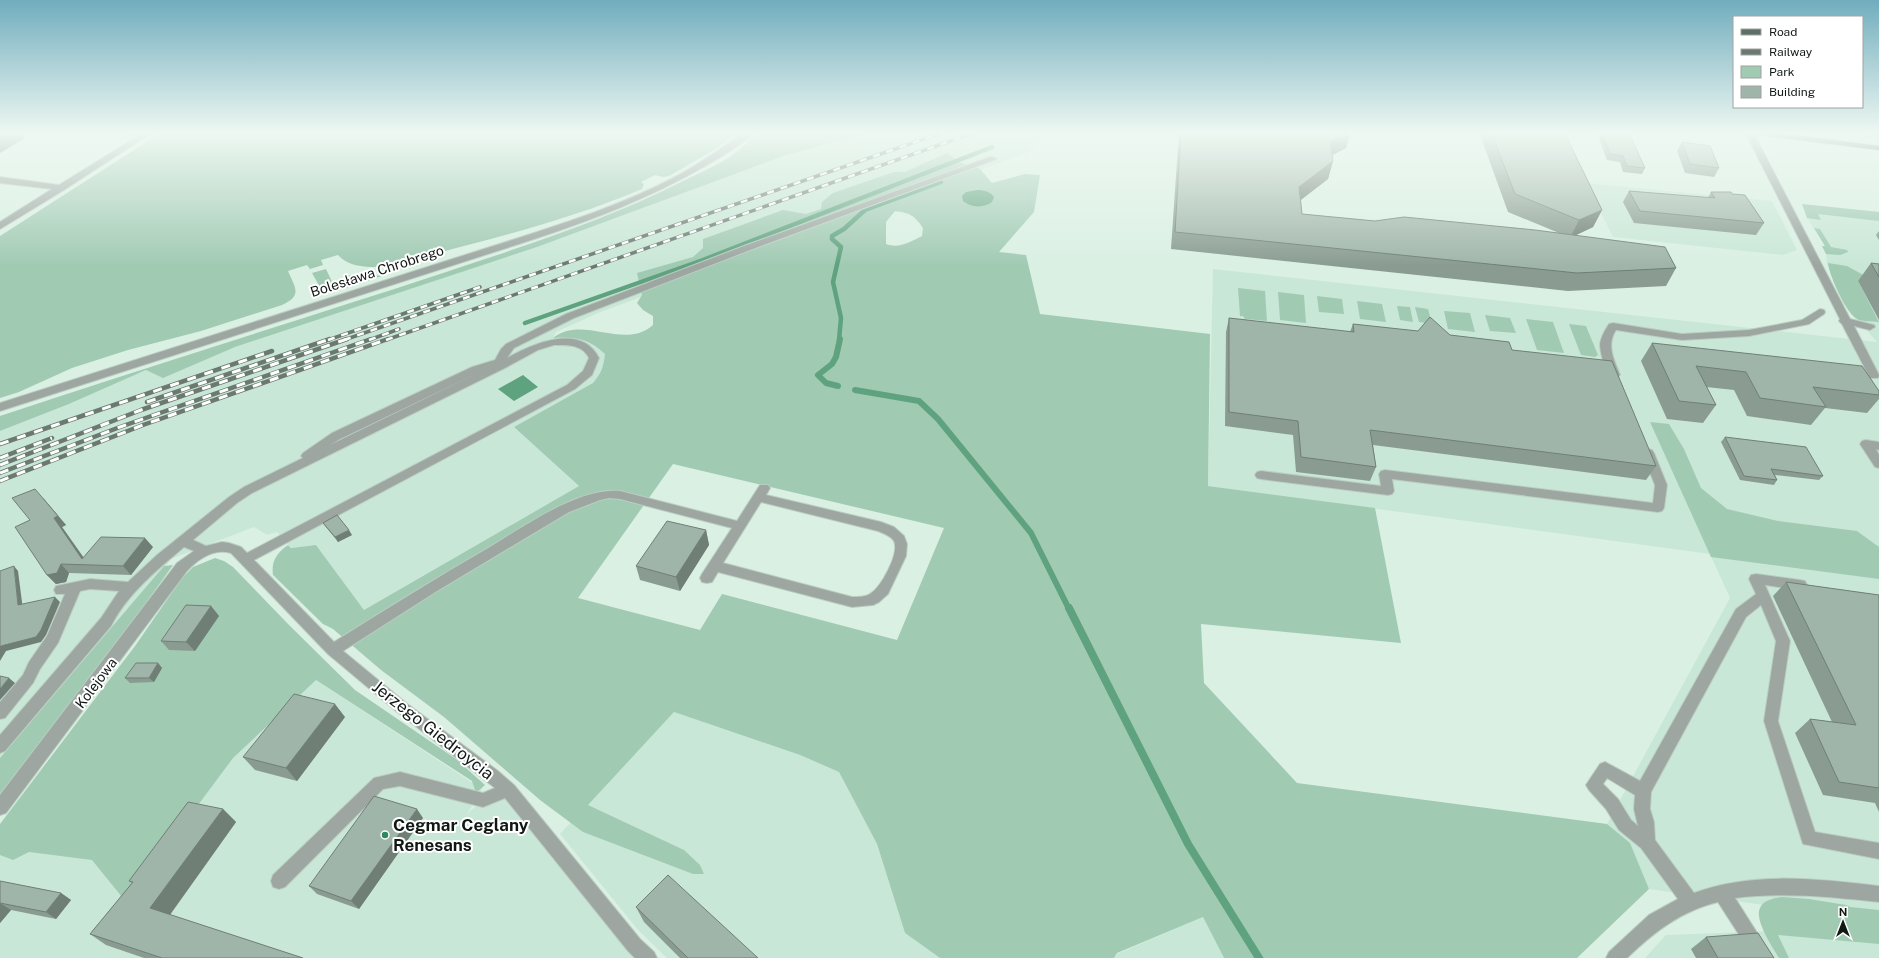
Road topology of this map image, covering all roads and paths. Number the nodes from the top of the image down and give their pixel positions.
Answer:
1 (79, 177) edge
2 (682, 177) edge
3 (944, 177) edge
4 (1773, 177) edge
5 (0, 180) edge
6 (61, 188) junction
7 (0, 226) edge
8 (1820, 312) dead end
9 (1844, 321) junction
10 (1870, 327) dead end
11 (501, 364) junction
12 (1874, 376) dead end
13 (1619, 384) edge
14 (0, 407) edge
15 (1643, 442) edge
16 (1879, 446) edge
17 (1879, 464) edge
18 (1262, 474) dead end
19 (740, 526) junction
20 (183, 541) junction
21 (206, 551) junction
22 (192, 558) joint
23 (244, 560) junction
24 (715, 566) junction
25 (707, 578) dead end
26 (1818, 587) edge
27 (132, 588) junction
28 (1763, 596) junction
29 (333, 650) junction
30 (0, 713) edge
31 (0, 746) edge
32 (508, 790) junction
33 (1643, 792) junction
34 (0, 808) edge
35 (1647, 843) junction
36 (1879, 851) edge
37 (279, 881) dead end
38 (1721, 892) junction
39 (1879, 894) edge
40 (1691, 902) junction
41 (1622, 956) edge
42 (648, 958) edge
43 (1764, 958) edge

1 - 6 street
2 - 14 street, Bolesława Chrobrego
3 - 11 street
4 - 9 street
5 - 6 street
6 - 7 street
8 - 13 street
9 - 10 street
9 - 12 street
11 - 20 street
11 - 23 street
15 - 18 street
16 - 17 street
19 - 24 street
19 - 24 street
19 - 29 street
20 - 21 street
20 - 27 street
21 - 22 street, Jerzego Giedroycia
21 - 23 street, Jerzego Giedroycia
22 - 34 street, Kolejowa
23 - 29 street, Jerzego Giedroycia
24 - 25 street
26 - 28 street
27 - 30 street
27 - 31 street
28 - 33 street
28 - 36 street
29 - 32 street, Jerzego Giedroycia
32 - 37 street
32 - 42 street, Jerzego Giedroycia
33 - 35 street
33 - 35 street
35 - 40 street
38 - 39 street
38 - 40 street
38 - 43 street
40 - 41 street

